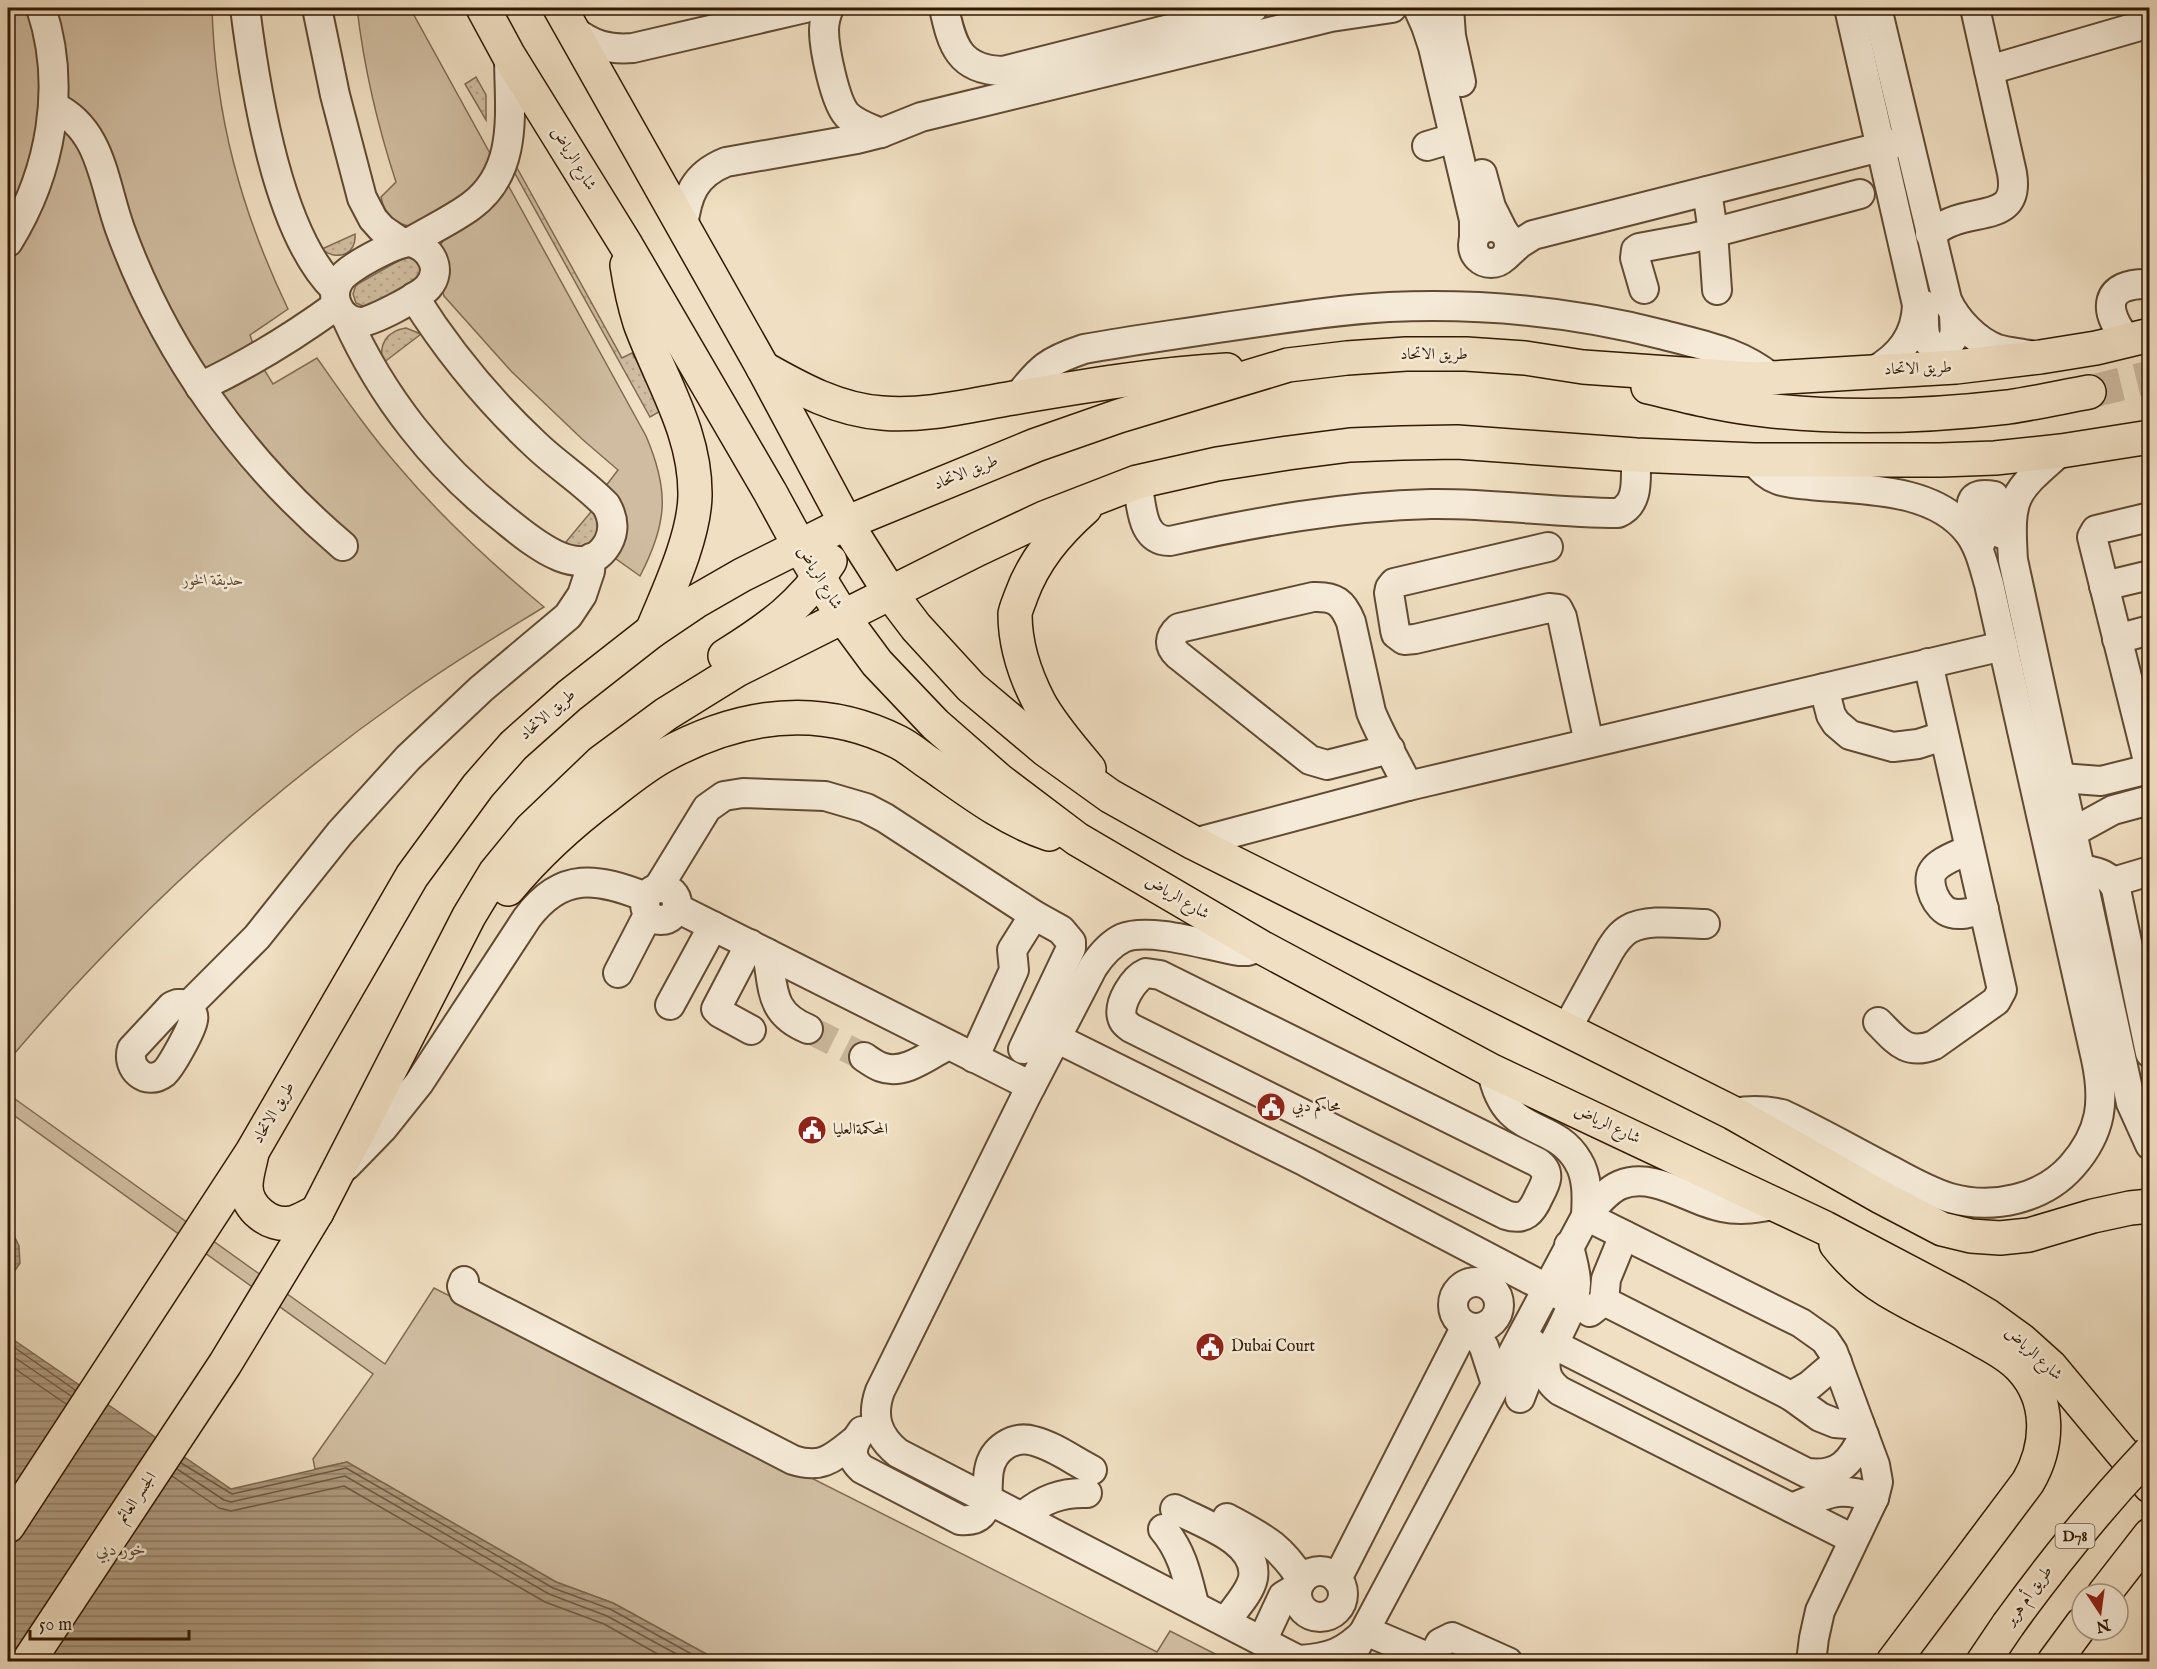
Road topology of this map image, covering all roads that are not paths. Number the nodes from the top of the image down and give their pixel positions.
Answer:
1 (41, 8) edge
2 (245, 8) edge
3 (317, 8) edge
4 (483, 8) edge
5 (805, 8) edge
6 (829, 8) edge
7 (1253, 8) edge
8 (1392, 8) edge
9 (1418, 8) edge
10 (1436, 8) edge
11 (1449, 8) edge
12 (1848, 8) edge
13 (1877, 8) edge
14 (1975, 8) edge
15 (941, 12) edge
16 (567, 19) edge
17 (2150, 23) edge
18 (1221, 29) junction
19 (1159, 32) edge
20 (509, 56) junction
21 (1989, 70) junction
22 (53, 106) junction
23 (880, 133) junction
24 (1894, 143) junction
25 (1707, 191) junction
26 (1860, 194) dead end
27 (683, 227) junction
28 (1713, 232) junction
29 (1930, 234) junction
30 (1504, 239) junction
31 (8, 242) edge
32 (406, 242) junction
33 (626, 245) junction
34 (2150, 284) edge
35 (1914, 288) junction
36 (1644, 289) dead end
37 (1717, 290) dead end
38 (414, 297) junction
39 (339, 304) junction
40 (1954, 314) junction
41 (2139, 338) edge
42 (2040, 357) junction
43 (1288, 365) junction
44 (1583, 366) junction
45 (763, 368) junction
46 (1874, 371) junction
47 (1772, 378) junction
48 (200, 387) junction
49 (2089, 392) tunnel mouth
50 (1018, 398) junction
51 (2150, 438) edge
52 (2061, 451) junction
53 (1636, 455) junction
54 (1754, 460) junction
55 (823, 478) junction
56 (1125, 486) junction
57 (780, 511) junction
58 (2150, 517) edge
59 (846, 523) junction
60 (343, 546) dead end
61 (800, 547) junction
62 (1548, 547) dead end
63 (591, 558) junction
64 (2013, 560) junction
65 (1983, 562) junction
66 (2150, 575) edge
67 (820, 578) junction
68 (2104, 586) junction
69 (891, 594) junction
70 (843, 617) junction
71 (916, 627) junction
72 (2150, 630) edge
73 (652, 631) junction
74 (2117, 639) junction
75 (2003, 646) junction
76 (870, 655) junction
77 (1928, 663) junction
78 (1824, 688) junction
79 (2140, 692) edge
80 (1944, 736) junction
81 (1589, 743) junction
82 (1390, 749) junction
83 (2148, 757) edge
84 (601, 762) junction
85 (2061, 778) junction
86 (1407, 786) junction
87 (1110, 796) junction
88 (2150, 800) edge
89 (2073, 832) junction
90 (1077, 839) junction
91 (1194, 843) junction
92 (1969, 849) junction
93 (2081, 869) junction
94 (2150, 871) edge
95 (2113, 882) junction
96 (657, 902) junction
97 (1983, 909) junction
98 (1034, 915) junction
99 (1705, 924) dead end
100 (713, 926) junction
101 (1261, 947) junction
102 (759, 949) junction
103 (444, 964) junction
104 (618, 974) dead end
105 (670, 1005) dead end
106 (188, 1007) dead end
107 (1878, 1022) dead end
108 (808, 1029) tunnel mouth
109 (1566, 1029) junction
110 (752, 1030) dead end
111 (1056, 1038) junction
112 (948, 1045) junction
113 (1023, 1049) dead end
114 (2150, 1053) edge
115 (864, 1057) tunnel mouth
116 (974, 1058) junction
117 (1208, 1067) junction
118 (1492, 1071) junction
119 (1031, 1086) junction
120 (1189, 1103) junction
121 (1733, 1113) junction
122 (2150, 1145) edge
123 (252, 1152) junction
124 (337, 1176) junction
125 (1777, 1204) junction
126 (2150, 1206) edge
127 (317, 1212) junction
128 (1586, 1216) junction
129 (1825, 1228) junction
130 (1624, 1235) junction
131 (1569, 1245) junction
132 (464, 1281) dead end
133 (1540, 1300) junction
134 (1604, 1301) junction
135 (1573, 1302) junction
136 (1560, 1347) junction
137 (1837, 1362) junction
138 (1508, 1391) junction
139 (1791, 1396) junction
140 (875, 1416) junction
141 (1862, 1430) junction
142 (853, 1442) junction
143 (2150, 1452) edge
144 (2150, 1486) edge
145 (1874, 1498) junction
146 (989, 1499) junction
147 (1792, 1508) junction
148 (1175, 1512) junction
149 (1023, 1516) junction
150 (8, 1526) edge
151 (2150, 1535) edge
152 (1853, 1539) junction
153 (1337, 1580) junction
154 (2113, 1582) edge
155 (1300, 1584) junction
156 (1194, 1604) junction
157 (1226, 1621) junction
158 (1366, 1631) junction
159 (2070, 1640) edge
160 (1262, 1641) junction
161 (1431, 1660) edge
162 (2055, 1660) edge
163 (1301, 1661) edge
164 (28, 1662) edge
165 (1348, 1662) edge
166 (1508, 1662) edge
167 (1811, 1662) edge
168 (1893, 1662) edge
169 (1983, 1662) edge

1 - 22 street
2 - 39 street
3 - 32 street
4 - 20 main road, شارع الرياض
5 - 16 street
6 - 23 street
7 - 18 street
8 - 18 street
9 - 10 street
9 - 30 street
11 - 30 street
12 - 24 street
13 - 24 street
14 - 21 street
15 - 19 street
16 - 27 main road
17 - 21 street
18 - 19 street
19 - 23 street
20 - 32 street
20 - 33 main road, شارع الرياض
21 - 29 street
22 - 31 street
22 - 48 street
23 - 27 street
24 - 25 street
24 - 29 street
24 - 35 street
25 - 28 street
25 - 30 street
26 - 28 street
27 - 45 main road
28 - 36 street
28 - 37 street
29 - 40 street
32 - 38 street
32 - 39 street
33 - 57 main road, شارع الرياض
33 - 73 main road
34 - 41 street
35 - 40 street
35 - 46 street
38 - 39 street
38 - 63 street
39 - 48 street
39 - 63 street
40 - 42 street
41 - 42 main road, طريق الاتحاد
42 - 46 main road, طريق الاتحاد
43 - 44 main road, طريق الاتحاد
43 - 50 main road
43 - 59 main road, طريق الاتحاد
44 - 47 main road, طريق الاتحاد
44 - 49 main road
45 - 50 main road
45 - 55 main road
46 - 47 main road, طريق الاتحاد
47 - 50 street
48 - 60 street
51 - 52 main road
52 - 54 main road
52 - 64 street
53 - 54 main road
53 - 56 main road
53 - 56 street
54 - 65 street
55 - 57 main road
55 - 59 main road
56 - 69 main road
56 - 87 main road
57 - 61 main road, شارع الرياض
58 - 68 street
59 - 61 main road, طريق الاتحاد
59 - 67 main road
59 - 69 main road
61 - 67 main road, شارع الرياض
61 - 73 main road, طريق الاتحاد
62 - 81 street
63 - 106 street
64 - 65 street
64 - 85 street
65 - 75 street
66 - 68 street
67 - 70 main road, شارع الرياض
67 - 84 main road
68 - 74 street
69 - 70 main road
69 - 71 main road
70 - 76 main road, شارع الرياض
70 - 84 main road
71 - 76 main road
71 - 87 main road
72 - 74 street
73 - 123 main road, طريق الاتحاد
74 - 79 street
75 - 77 street
75 - 121 street
76 - 90 main road, شارع الرياض
77 - 78 street
77 - 80 street
78 - 80 street
78 - 81 street
79 - 83 street
80 - 92 street
81 - 86 street
82 - 82 street
82 - 86 street
83 - 85 street
84 - 103 main road
85 - 89 street
86 - 91 street
87 - 91 main road
88 - 89 street
89 - 93 street
90 - 101 main road, شارع الرياض
90 - 103 main road
91 - 109 main road
92 - 97 street
92 - 97 street
93 - 95 street
93 - 122 street
94 - 95 street
95 - 114 street
96 - 98 street
96 - 100 street
96 - 104 street
96 - 124 street
97 - 107 street
98 - 113 street
98 - 116 street
99 - 109 street
100 - 102 street
100 - 105 street
101 - 111 street
101 - 118 main road, شارع الرياض
102 - 108 street
102 - 110 street
102 - 112 street
103 - 124 main road
109 - 121 main road
111 - 119 street
111 - 120 street
112 - 115 street
112 - 116 street
116 - 119 street
117 - 117 street
117 - 120 street
118 - 125 main road, شارع الرياض
118 - 128 street
119 - 140 street
120 - 133 street
121 - 126 main road
123 - 127 main road
123 - 150 main road, طريق الاتحاد
124 - 127 main road
125 - 128 street
125 - 129 main road, شارع الرياض
127 - 164 main road, الجسر العائم
128 - 130 street
128 - 131 street
129 - 144 main road, شارع الرياض
129 - 168 main road
130 - 134 street
130 - 137 street
131 - 133 street
131 - 135 street
132 - 142 street
133 - 135 street
133 - 138 street
134 - 136 street
134 - 139 street
135 - 136 street
136 - 141 street
136 - 147 street
137 - 139 street
137 - 141 street
138 - 153 street
138 - 158 street
139 - 141 street
140 - 142 street
140 - 146 street
141 - 145 street
142 - 146 street
143 - 169 main road, طريق أم هرير / D78, bridge
145 - 147 street
145 - 152 street
146 - 149 street
146 - 149 street
147 - 152 street
148 - 155 street
148 - 156 street
148 - 157 street
149 - 156 street
151 - 154 main road
152 - 167 street
153 - 155 street
153 - 155 street
155 - 160 street
156 - 157 street
157 - 160 street
158 - 161 street
158 - 163 street
158 - 165 street
159 - 162 main road
160 - 163 street
161 - 166 street

